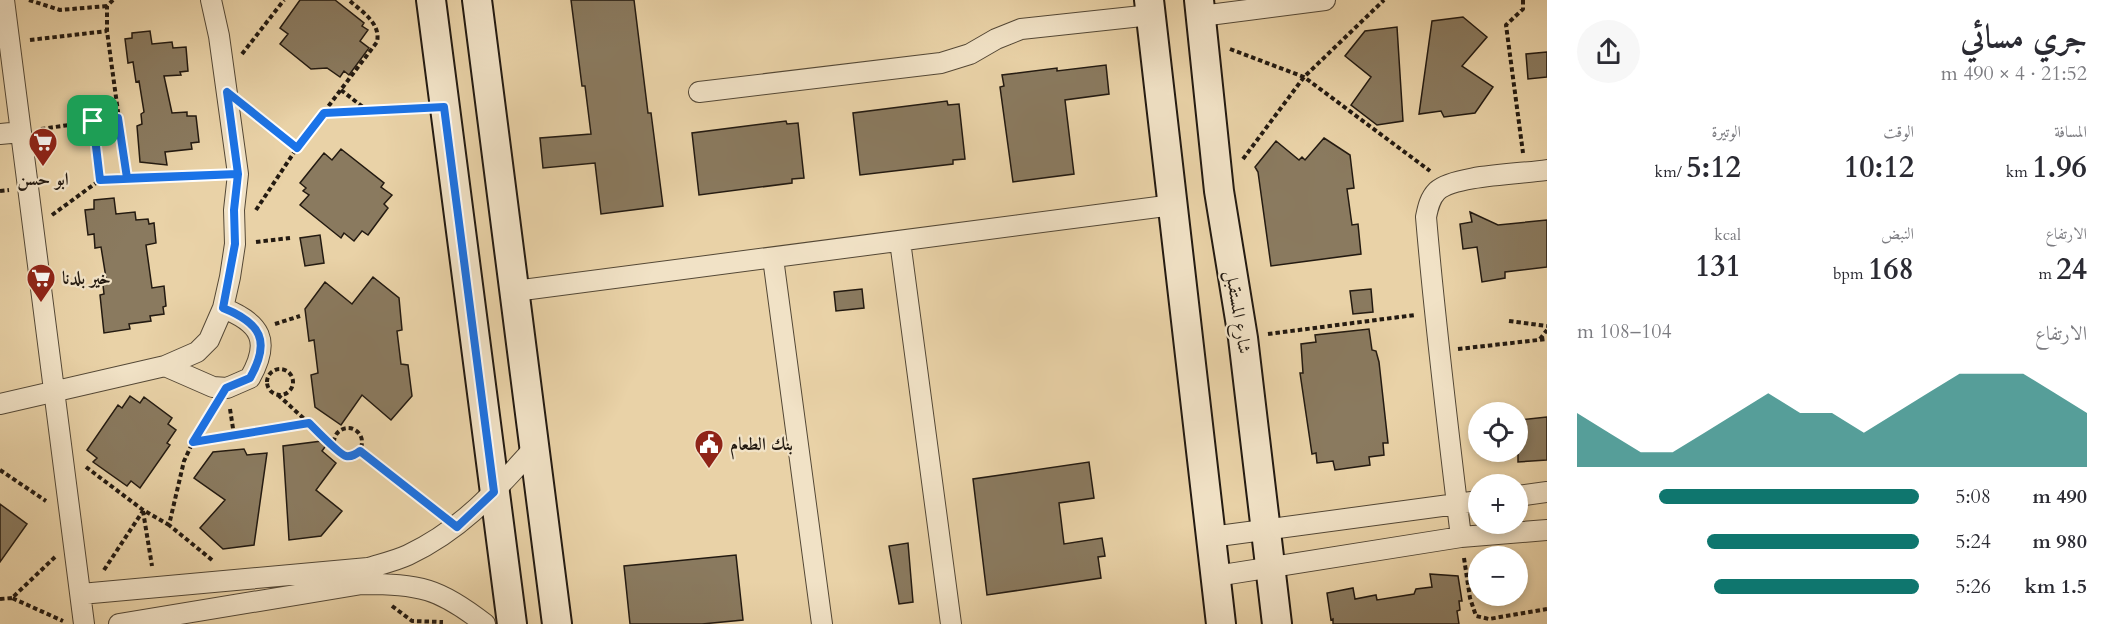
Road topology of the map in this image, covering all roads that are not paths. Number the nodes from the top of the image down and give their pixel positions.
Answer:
1 (4, 0) edge
2 (212, 0) edge
3 (431, 0) edge
4 (477, 0) edge
5 (1325, 0) edge
6 (1150, 7) edge
7 (1201, 19) edge
8 (699, 92) dead end
9 (21, 132) junction
10 (0, 134) edge
11 (1547, 170) edge
12 (1173, 205) junction
13 (900, 241) junction
14 (773, 258) junction
15 (515, 291) junction
16 (223, 308) junction
17 (165, 366) junction
18 (55, 390) junction
19 (0, 404) edge
20 (535, 447) junction
21 (494, 492) junction
22 (1547, 492) edge
23 (1528, 495) edge
24 (1468, 502) edge
25 (1457, 503) junction
26 (1266, 530) junction
27 (1547, 530) edge
28 (1211, 537) junction
29 (1461, 537) junction
30 (1270, 569) junction
31 (1216, 576) junction
32 (85, 593) junction
33 (84, 624) edge
34 (119, 624) edge
35 (485, 624) edge
36 (512, 624) edge
37 (557, 624) edge
38 (822, 624) edge
39 (951, 624) edge
40 (1221, 624) edge
41 (1277, 624) edge

1 - 9 street
2 - 16 street
3 - 21 street
4 - 15 street
5 - 7 street
6 - 8 street
6 - 12 street
7 - 26 street, شارع المستقبل
9 - 10 street
9 - 18 street
11 - 25 street
12 - 13 street
12 - 28 street
13 - 14 street
13 - 39 street
14 - 15 street
14 - 38 street
15 - 20 street
16 - 17 street
16 - 17 street
17 - 18 street
18 - 19 street
18 - 32 street
20 - 21 street
20 - 37 street
21 - 32 street
21 - 36 street
22 - 23 street
24 - 25 street
25 - 26 street
25 - 29 street
26 - 28 street
26 - 30 street, شارع المستقبل
27 - 29 street
28 - 31 street
29 - 30 street
30 - 31 street
30 - 41 street, شارع المستقبل
31 - 40 street
32 - 33 street
34 - 35 street

